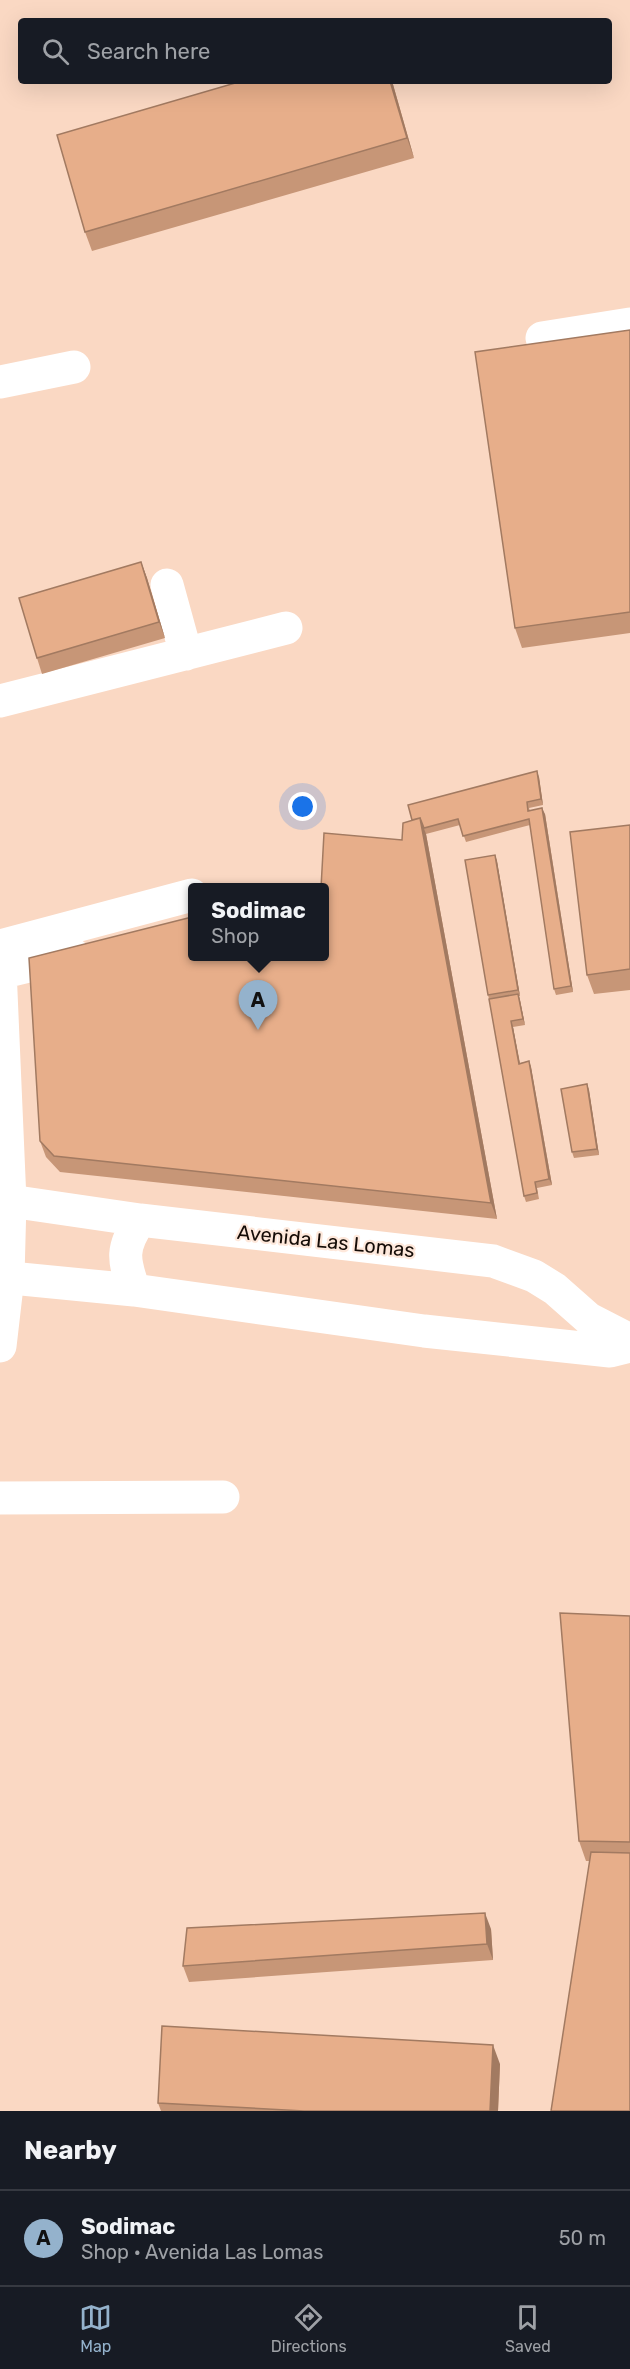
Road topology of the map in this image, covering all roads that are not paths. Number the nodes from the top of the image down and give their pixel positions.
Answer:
1 (630, 324) edge
2 (542, 338) dead end
3 (74, 367) dead end
4 (0, 382) edge
5 (167, 585) dead end
6 (285, 628) dead end
7 (186, 654) junction
8 (0, 701) edge
9 (188, 896) edge
10 (188, 925) edge
11 (0, 946) edge
12 (0, 969) edge
13 (0, 974) edge
14 (5, 1202) edge
15 (140, 1220) junction
16 (4, 1277) edge
17 (134, 1290) junction
18 (630, 1340) edge
19 (0, 1346) edge
20 (630, 1346) edge
21 (223, 1497) dead end
22 (0, 1498) edge

1 - 2 main road
3 - 4 main road
5 - 7 main road
6 - 7 main road
7 - 8 main road
9 - 11 main road
10 - 13 main road
12 - 13 main road
13 - 14 main road
14 - 15 main road, Avenida Las Lomas
14 - 16 main road
15 - 17 main road
15 - 18 main road, Avenida Las Lomas
16 - 17 main road
16 - 19 main road
17 - 20 main road
21 - 22 main road

